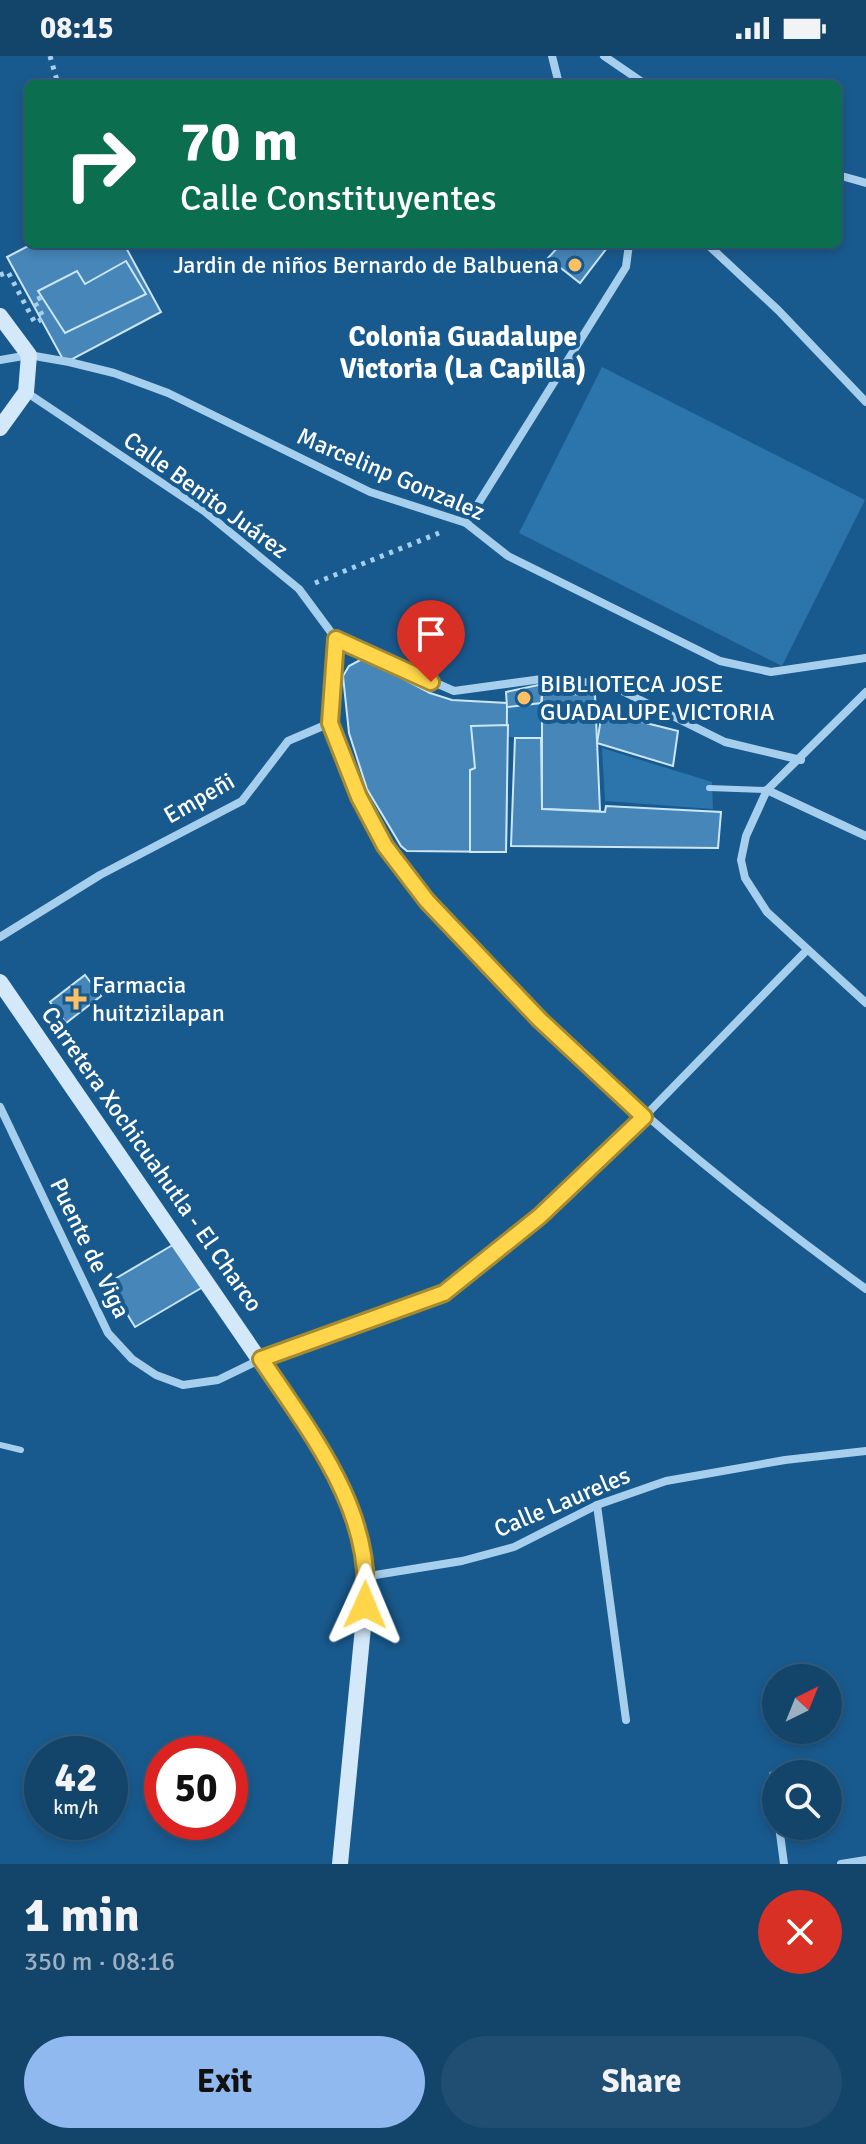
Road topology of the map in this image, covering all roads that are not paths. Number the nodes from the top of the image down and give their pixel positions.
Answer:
1 (552, 56) edge
2 (604, 56) edge
3 (558, 80) edge
4 (639, 80) edge
5 (842, 176) edge
6 (866, 183) edge
7 (628, 248) edge
8 (711, 248) edge
9 (0, 316) edge
10 (29, 355) junction
11 (0, 360) edge
12 (26, 392) junction
13 (866, 402) edge
14 (0, 428) edge
15 (466, 523) junction
16 (336, 639) junction
17 (866, 658) edge
18 (866, 692) edge
19 (330, 723) junction
20 (801, 760) junction
21 (709, 788) dead end
22 (767, 790) junction
23 (866, 836) edge
24 (0, 937) edge
25 (806, 951) junction
26 (0, 982) edge
27 (866, 1003) edge
28 (0, 1107) edge
29 (644, 1117) junction
30 (866, 1289) edge
31 (261, 1359) junction
32 (0, 1445) edge
33 (21, 1450) dead end
34 (866, 1451) edge
35 (597, 1505) junction
36 (368, 1576) junction
37 (626, 1720) dead end
38 (781, 1840) edge
39 (866, 1860) edge
40 (340, 1864) edge
41 (784, 1864) edge
42 (841, 1864) edge

1 - 3 street
2 - 4 street
5 - 6 street
7 - 15 street
8 - 13 street
9 - 10 main road
10 - 11 street
10 - 12 main road
10 - 15 street, Marcelinp Gonzalez
12 - 14 main road
12 - 16 street, Calle Benito Juárez
15 - 17 street, Marcelinp Gonzalez
16 - 19 street
16 - 20 street, Calle Benito Juárez
18 - 20 street
19 - 24 street, Empeñi
19 - 29 street
20 - 22 street
21 - 22 lane
22 - 23 street
22 - 25 street
25 - 27 street
25 - 29 street, Puente de Viga
26 - 31 main road, Carretera Xochicuahutla - El Charco
28 - 31 street, Puente de Viga
29 - 30 street
29 - 31 street, Puente de Viga
31 - 36 main road, Carretera Xochicuahutla - El Charco
32 - 33 lane
34 - 35 street, Calle Laureles
35 - 36 street, Calle Laureles
35 - 37 street
36 - 40 main road, Carretera Xochicuahutla - El Charco
38 - 41 street
39 - 42 street

